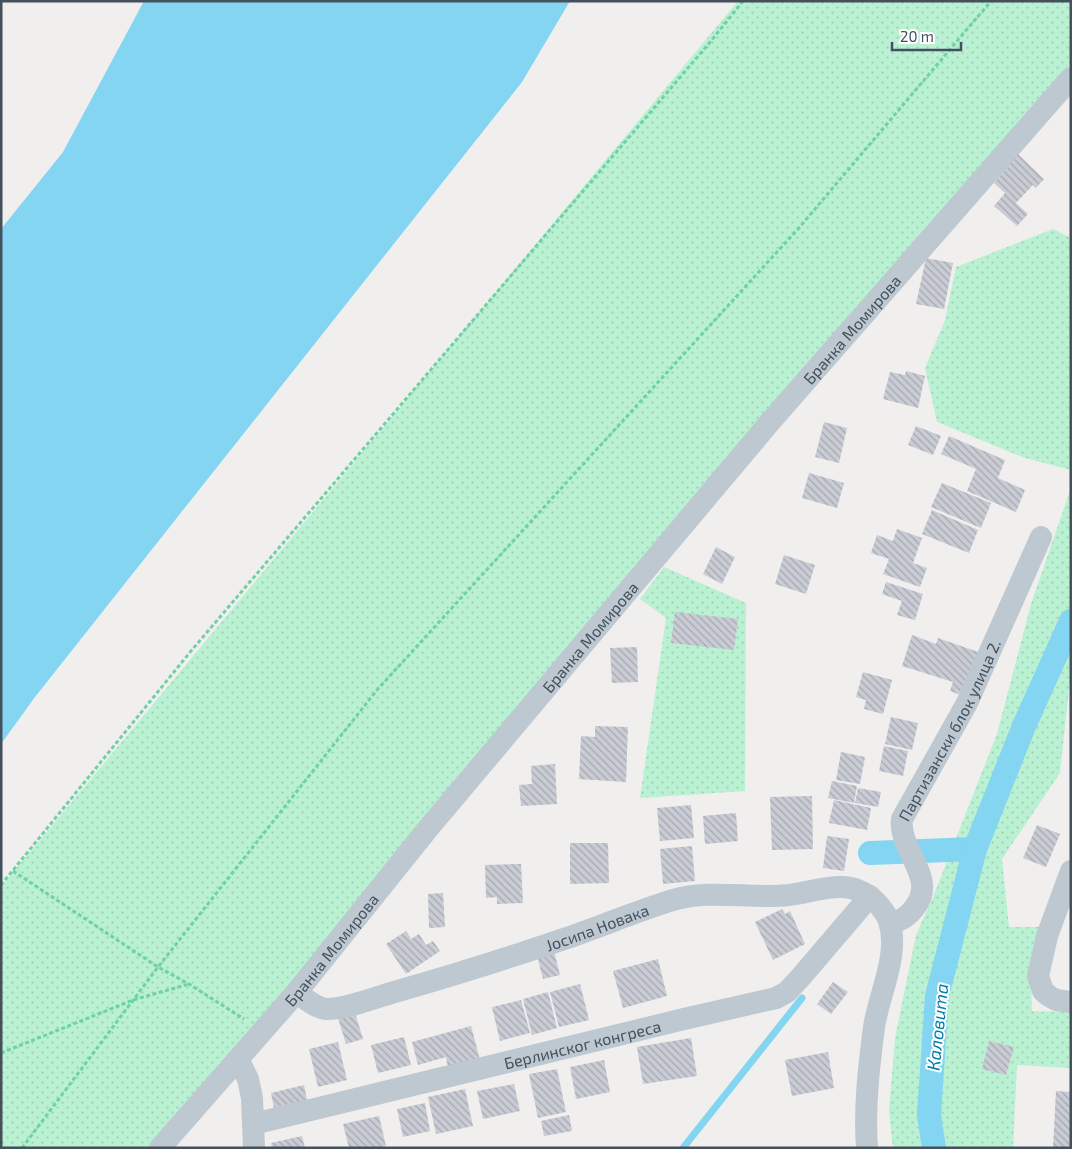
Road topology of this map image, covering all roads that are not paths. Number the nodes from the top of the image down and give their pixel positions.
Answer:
1 (1071, 78) edge
2 (1041, 537) dead end
3 (1071, 871) edge
4 (870, 896) junction
5 (890, 924) junction
6 (296, 993) junction
7 (1071, 1002) edge
8 (238, 1060) junction
9 (254, 1124) junction
10 (160, 1148) edge
11 (254, 1148) edge
12 (867, 1148) edge

1 - 6 street, Бранка Момирова
2 - 5 street, Партизански блок улица 2.
3 - 7 street
4 - 5 street
4 - 6 street, Јосипа Новака
4 - 9 street, Берлинског конгреса
5 - 12 street
6 - 8 street, Бранка Момирова
8 - 9 street
8 - 10 street, Бранка Момирова
9 - 11 street

